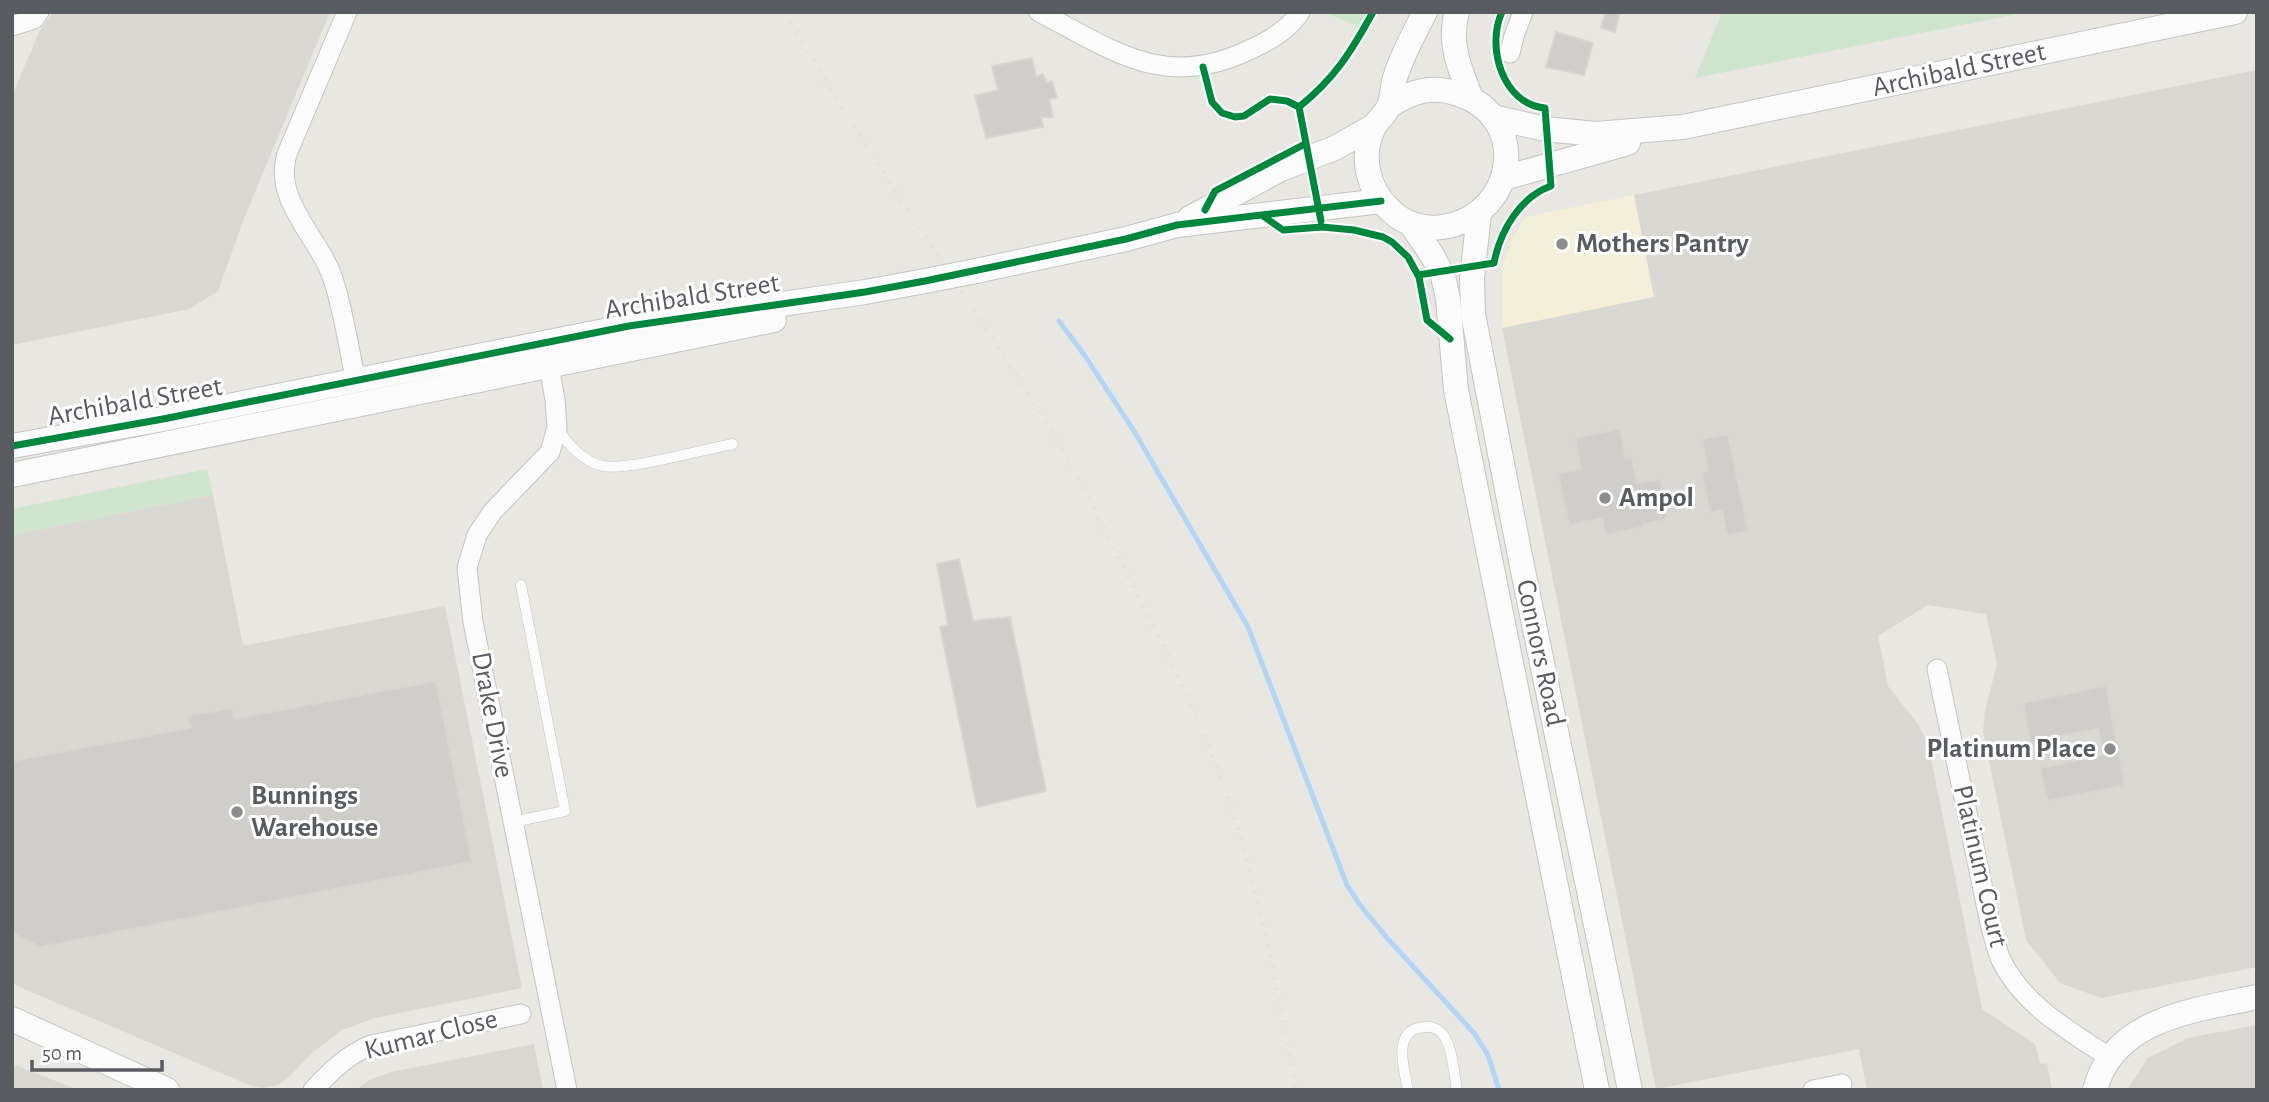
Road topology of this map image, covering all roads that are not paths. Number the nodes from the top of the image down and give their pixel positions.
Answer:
1 (39, 12) edge
2 (346, 12) edge
3 (1039, 12) edge
4 (1300, 12) edge
5 (1425, 12) edge
6 (1457, 12) edge
7 (1523, 12) edge
8 (2230, 13) edge
9 (12, 26) edge
10 (1510, 53) dead end
11 (1471, 98) junction
12 (1382, 116) junction
13 (1493, 117) junction
14 (1683, 127) junction
15 (1504, 178) junction
16 (1381, 201) junction
17 (1479, 214) junction
18 (1411, 224) junction
19 (1177, 225) junction
20 (547, 354) junction
21 (358, 393) junction
22 (556, 428) junction
23 (733, 444) dead end
24 (12, 446) edge
25 (12, 475) edge
26 (521, 585) dead end
27 (1937, 669) dead end
28 (513, 822) junction
29 (2257, 997) edge
30 (520, 1014) dead end
31 (12, 1019) edge
32 (2109, 1057) junction
33 (1842, 1084) dead end
34 (167, 1090) edge
35 (313, 1090) edge
36 (567, 1090) edge
37 (1408, 1090) edge
38 (1457, 1090) edge
39 (1597, 1090) edge
40 (1630, 1090) edge
41 (1813, 1090) edge
42 (2095, 1090) edge

1 - 9 street
2 - 21 street
3 - 4 street
5 - 12 street
6 - 11 street
7 - 10 street
8 - 14 street, Archibald Street
11 - 12 street
11 - 13 street
12 - 16 street
12 - 19 street, Archibald Street
13 - 14 street, Archibald Street
13 - 15 street
14 - 15 street, Archibald Street
15 - 17 street
16 - 18 street
16 - 19 street, Archibald Street
17 - 18 street
17 - 40 street, Connors Road
18 - 39 street, Connors Road
19 - 20 street, Archibald Street, bridge
20 - 21 street, Archibald Street
20 - 22 street, Drake Drive
21 - 24 street, Archibald Street
21 - 25 street, Archibald Street
22 - 23 lane
22 - 28 street, Drake Drive
26 - 28 lane
27 - 32 street, Platinum Court
28 - 36 street, Drake Drive
29 - 32 street
30 - 35 street, Kumar Close
31 - 34 street
32 - 42 street
33 - 41 street
37 - 38 lane

